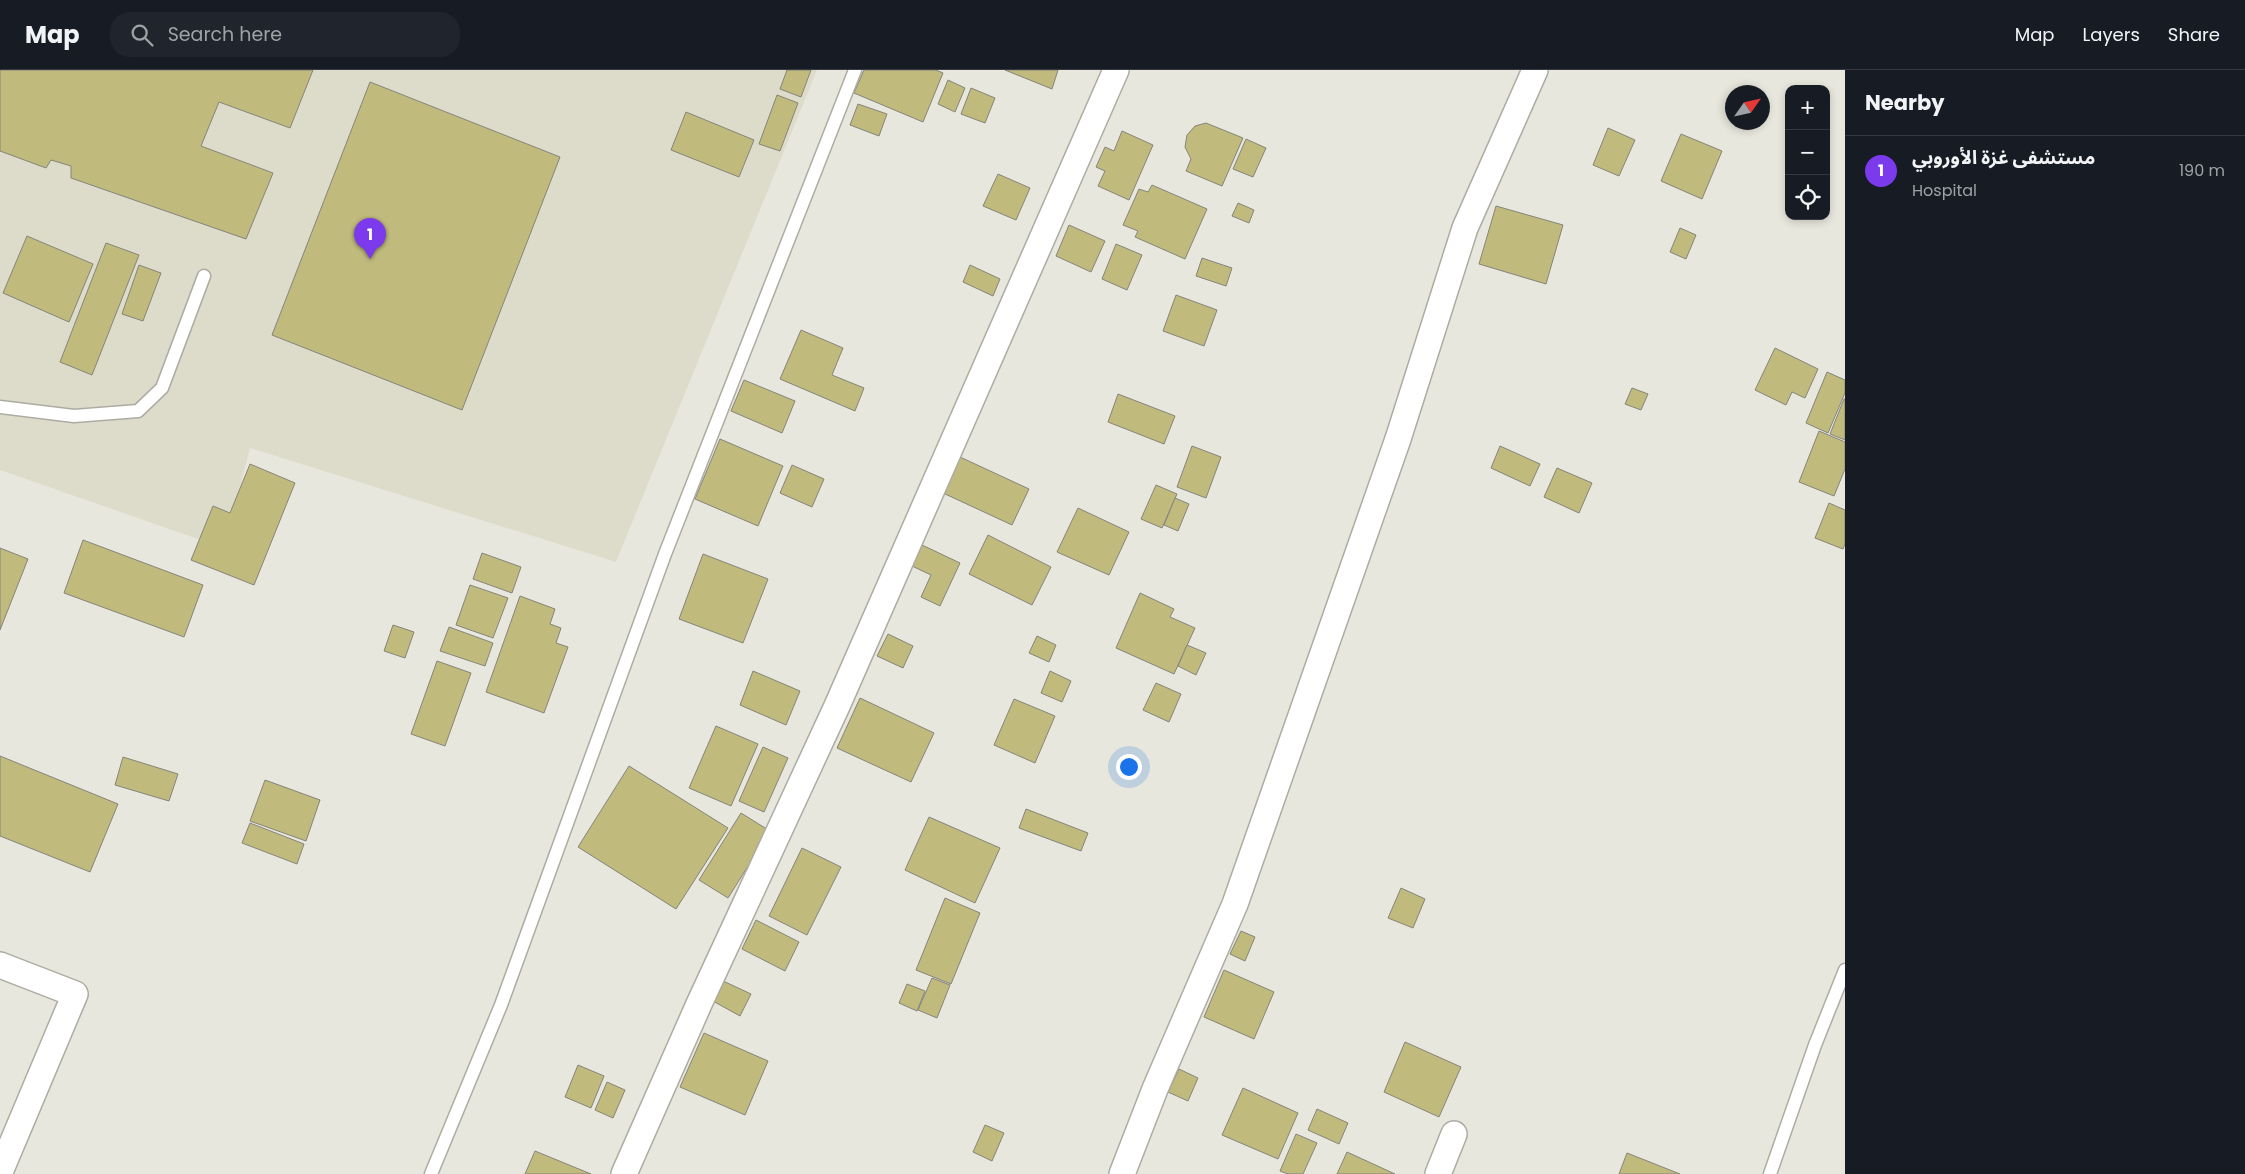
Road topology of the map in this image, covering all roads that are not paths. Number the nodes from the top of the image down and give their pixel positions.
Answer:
1 (855, 70) edge
2 (1116, 70) edge
3 (1535, 70) edge
4 (204, 276) dead end
5 (0, 408) edge
6 (0, 965) edge
7 (1845, 970) edge
8 (1454, 1134) dead end
9 (0, 1172) edge
10 (430, 1174) edge
11 (624, 1174) edge
12 (1122, 1174) edge
13 (1438, 1174) edge
14 (1770, 1174) edge

1 - 10 lane
2 - 11 street
3 - 12 street
4 - 5 lane
6 - 9 street
7 - 14 lane
8 - 13 street

